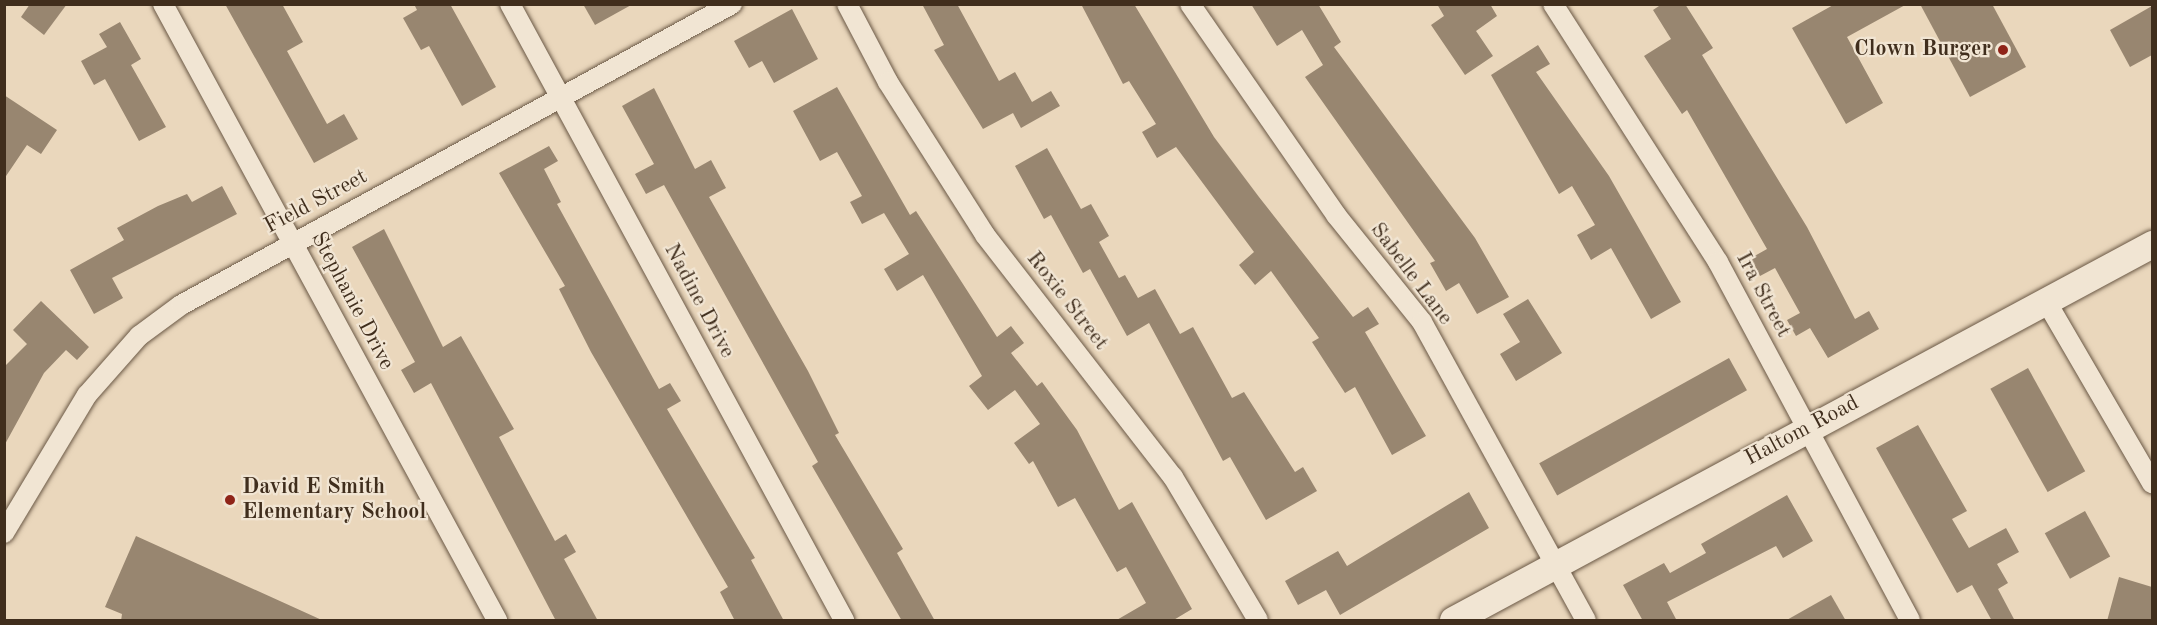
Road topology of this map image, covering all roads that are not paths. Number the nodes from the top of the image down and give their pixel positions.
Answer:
1 (163, 4) edge
2 (510, 4) edge
3 (732, 4) edge
4 (847, 4) edge
5 (1190, 4) edge
6 (1553, 4) edge
7 (562, 98) junction
8 (292, 242) junction
9 (2152, 244) edge
10 (2046, 301) junction
11 (1806, 429) junction
12 (2152, 483) edge
13 (4, 533) edge
14 (1557, 564) junction
15 (497, 621) edge
16 (844, 621) edge
17 (1258, 621) edge
18 (1453, 621) edge
19 (1586, 621) edge
20 (1910, 621) edge

1 - 8 street, Stephanie Drive
2 - 7 street, Nadine Drive
3 - 7 street, Field Street
4 - 17 street, Roxie Street
5 - 14 street, Sabelle Lane
6 - 11 street, Ira Street
7 - 8 street, Field Street
7 - 16 street, Nadine Drive
8 - 13 street, Field Street
8 - 15 street, Stephanie Drive
9 - 10 main road, Haltom Road
10 - 11 main road, Haltom Road
10 - 12 street
11 - 14 main road, Haltom Road
11 - 20 street, Ira Street
14 - 18 main road, Haltom Road
14 - 19 street, Sabelle Lane

